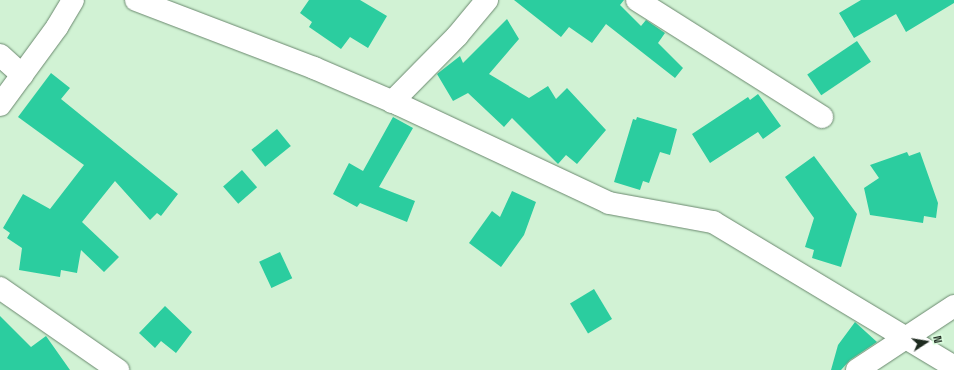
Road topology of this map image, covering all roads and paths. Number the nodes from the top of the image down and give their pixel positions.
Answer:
1 (73, 0) edge
2 (136, 0) edge
3 (487, 0) edge
4 (636, 0) edge
5 (0, 55) edge
6 (22, 75) junction
7 (392, 102) junction
8 (0, 105) edge
9 (822, 117) dead end
10 (0, 288) edge
11 (954, 306) edge
12 (904, 337) junction
13 (954, 367) edge
14 (118, 370) edge
15 (857, 370) edge

1 - 6 street
2 - 7 street
3 - 7 street
4 - 9 street
5 - 6 street
6 - 8 street
7 - 12 street
10 - 14 street
11 - 12 street
12 - 13 street
12 - 15 street

